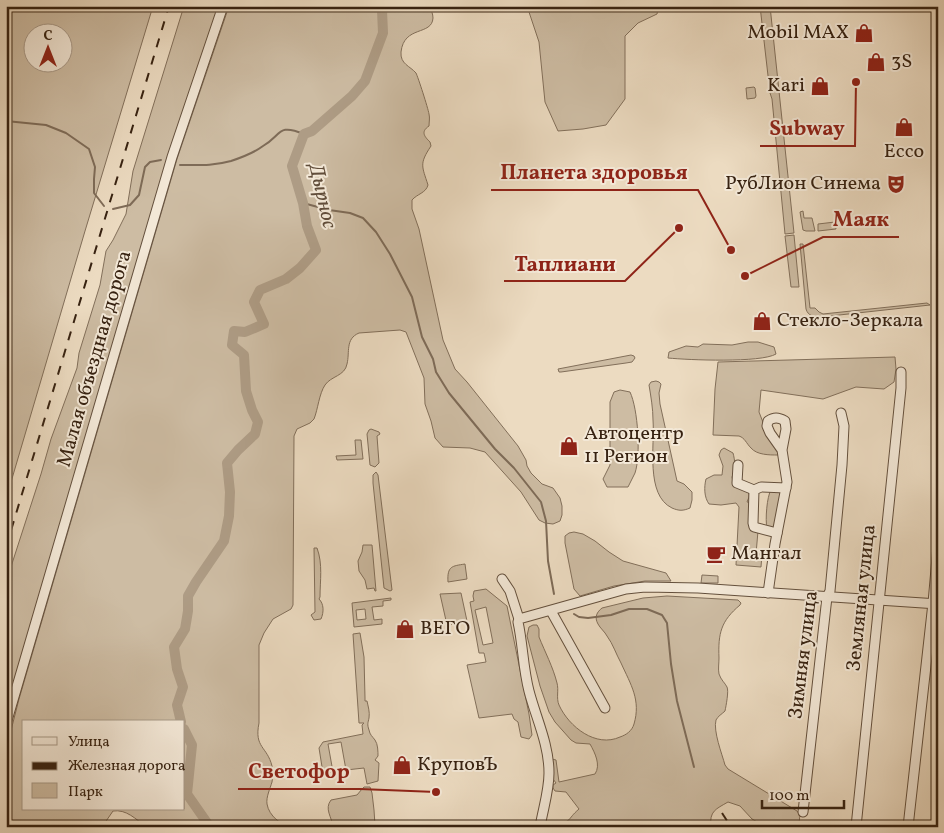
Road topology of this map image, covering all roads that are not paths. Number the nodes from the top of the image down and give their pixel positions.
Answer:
1 (223, 6) edge
2 (901, 372) dead end
3 (841, 413) dead end
4 (782, 450) dead end
5 (738, 465) dead end
6 (786, 488) junction
7 (754, 490) junction
8 (777, 533) junction
9 (938, 546) edge
10 (502, 578) dead end
11 (768, 593) junction
12 (827, 597) junction
13 (880, 600) junction
14 (935, 604) edge
15 (551, 611) junction
16 (518, 621) junction
17 (604, 708) dead end
18 (6, 724) edge
19 (803, 812) dead end
20 (540, 827) edge
21 (856, 827) edge
22 (908, 827) edge

1 - 18 street, Малая объездная дорога
2 - 13 street, Земляная улица
3 - 12 street, Зимняя улица
4 - 6 street
5 - 7 street
6 - 7 street
6 - 8 street
7 - 8 street
8 - 11 street
9 - 14 street
10 - 16 street
11 - 12 street
11 - 15 street
12 - 13 street
12 - 19 street, Зимняя улица
13 - 14 street
13 - 21 street, Земляная улица
14 - 22 street
15 - 16 street
15 - 17 street
16 - 20 street

